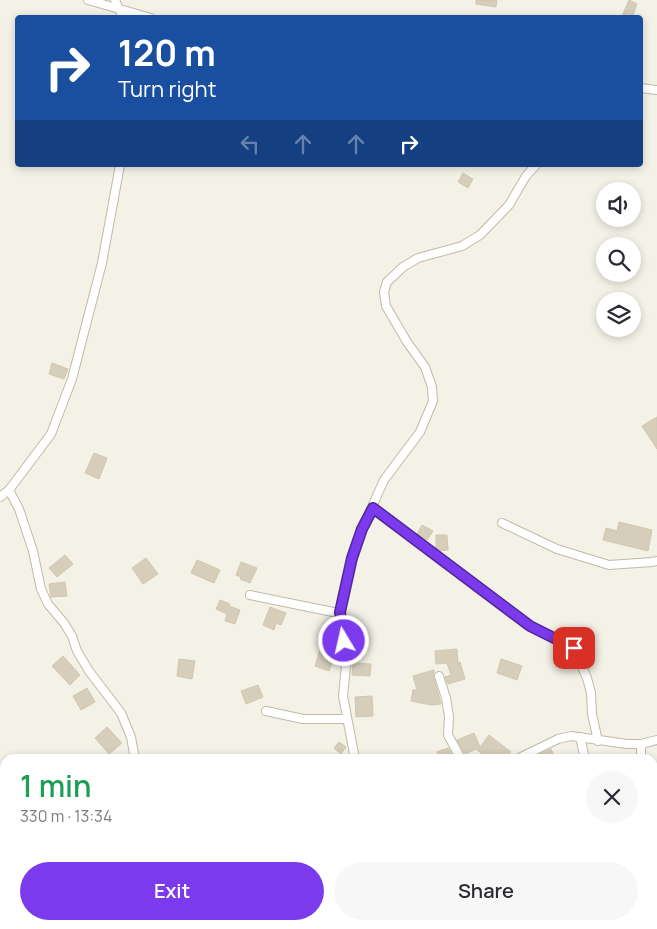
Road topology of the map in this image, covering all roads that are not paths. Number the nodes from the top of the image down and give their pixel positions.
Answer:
1 (88, 0) edge
2 (116, 4) edge
3 (144, 15) edge
4 (643, 88) edge
5 (657, 90) edge
6 (120, 167) edge
7 (534, 167) edge
8 (9, 490) junction
9 (0, 497) edge
10 (373, 508) junction
11 (502, 522) dead end
12 (657, 561) edge
13 (250, 596) dead end
14 (340, 612) junction
15 (439, 676) dead end
16 (266, 711) dead end
17 (346, 719) junction
18 (580, 737) junction
19 (598, 740) junction
20 (657, 740) edge
21 (641, 744) junction
22 (134, 754) edge
23 (354, 754) edge
24 (458, 754) edge
25 (527, 754) edge
26 (585, 754) edge
27 (642, 754) edge

1 - 2 street
2 - 3 street
4 - 5 street
6 - 8 street
7 - 10 street
8 - 9 street
8 - 22 street
10 - 14 street
10 - 19 street
11 - 12 street
13 - 14 street
14 - 17 street
15 - 24 street
16 - 17 street
17 - 23 street
18 - 19 street
18 - 25 street
18 - 26 street
19 - 21 street
20 - 21 street
21 - 27 street

